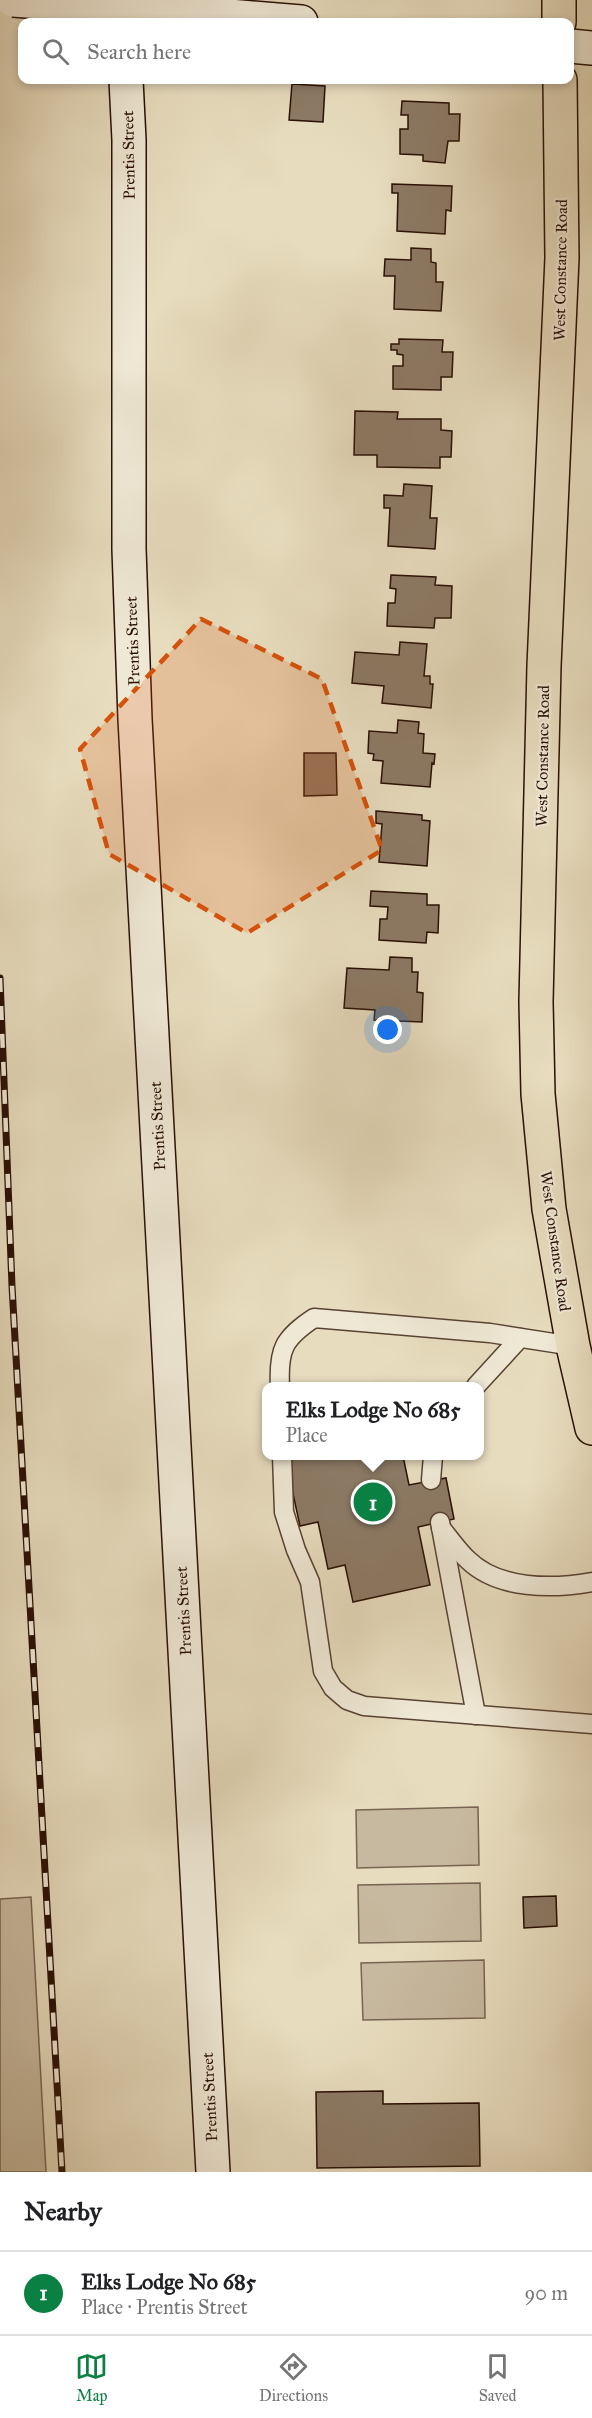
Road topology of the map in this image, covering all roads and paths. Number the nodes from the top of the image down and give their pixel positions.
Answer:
1 (13, 0) edge
2 (121, 0) edge
3 (559, 0) edge
4 (122, 18) edge
5 (253, 18) edge
6 (559, 18) edge
7 (574, 46) edge
8 (592, 48) edge
9 (126, 84) edge
10 (560, 84) edge
11 (520, 1338) junction
12 (573, 1346) junction
13 (279, 1382) edge
14 (480, 1382) edge
15 (592, 1428) edge
16 (282, 1460) edge
17 (433, 1460) edge
18 (431, 1480) dead end
19 (592, 1582) edge
20 (476, 1715) junction
21 (592, 1724) edge
22 (213, 2172) edge

1 - 5 street, bridge
2 - 4 street
3 - 6 main road
7 - 8 street
9 - 22 street, Prentis Street
10 - 12 main road, West Constance Road
11 - 12 lane
11 - 13 lane
11 - 14 lane
12 - 15 main road, West Constance Road
16 - 20 lane
17 - 18 lane
19 - 20 lane
20 - 21 lane

